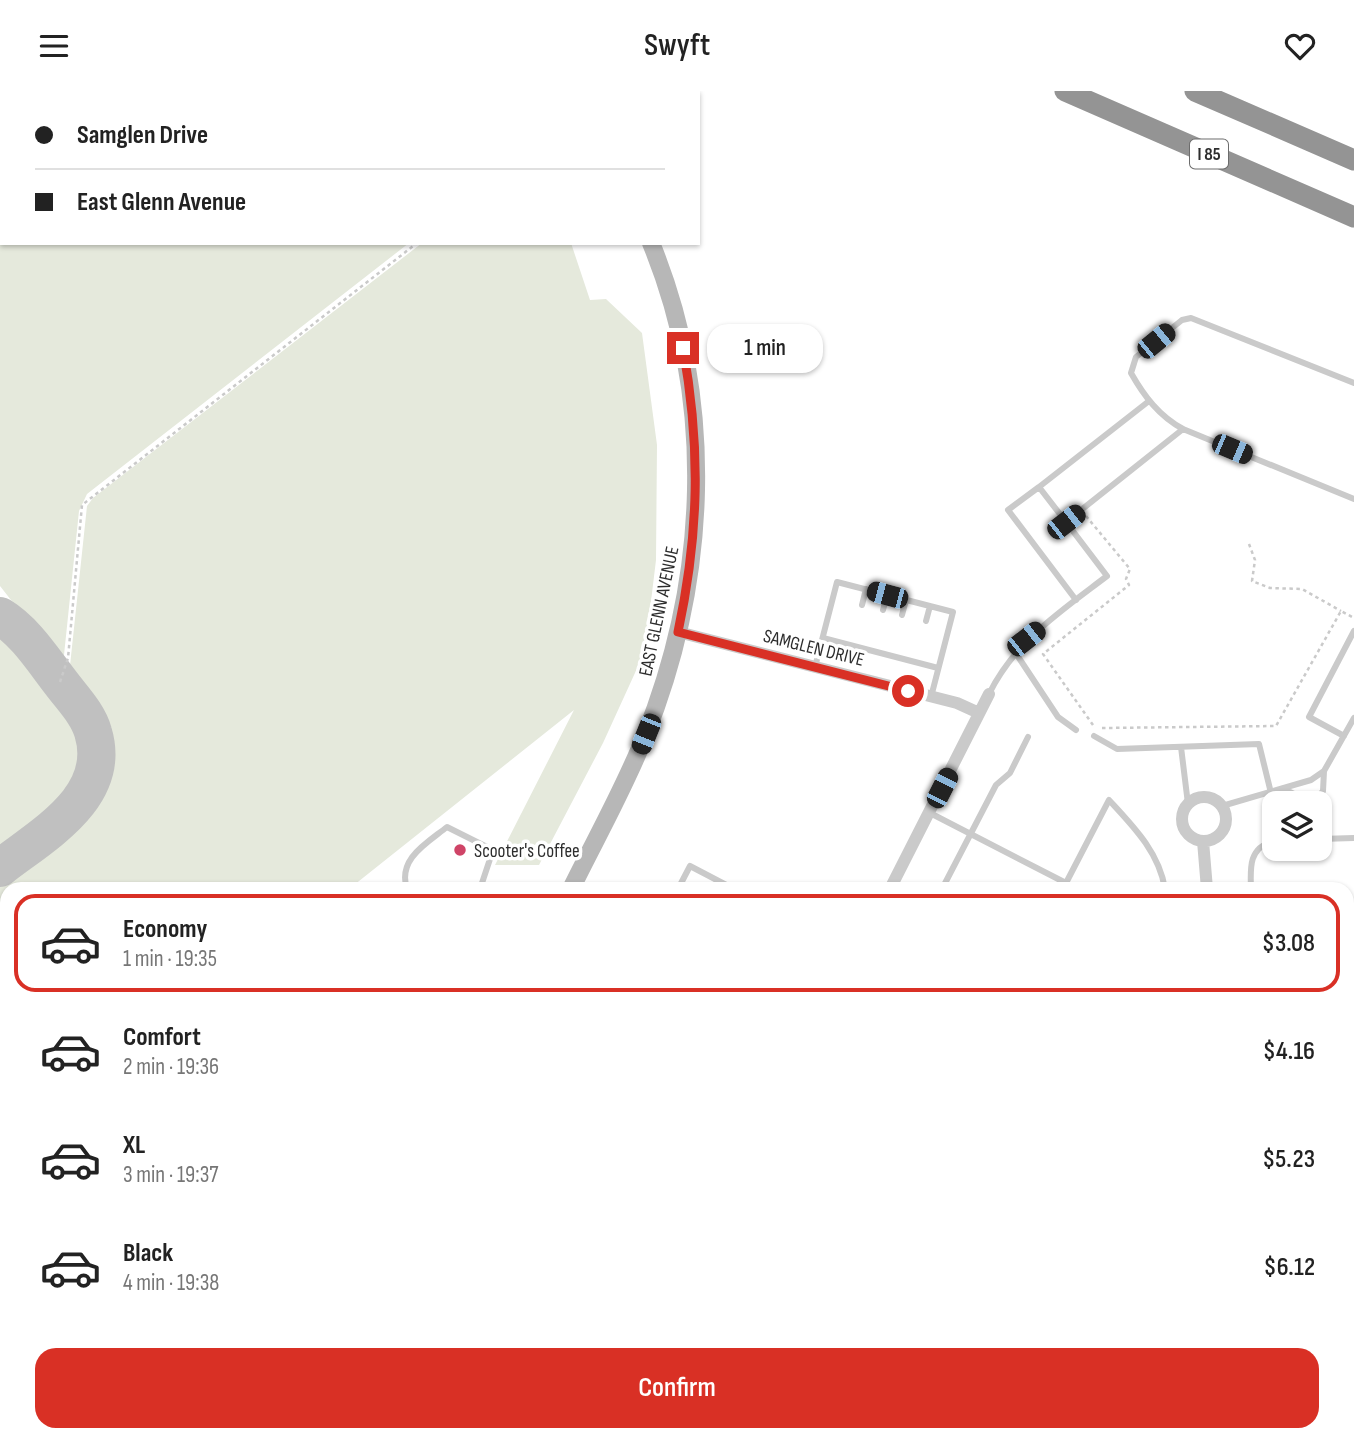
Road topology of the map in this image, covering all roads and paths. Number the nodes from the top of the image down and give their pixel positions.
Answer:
1 (1065, 91) edge
2 (1195, 91) edge
3 (1354, 160) edge
4 (1354, 217) edge
5 (413, 245) edge
6 (653, 245) edge
7 (1354, 383) edge
8 (1149, 401) junction
9 (1183, 429) junction
10 (1039, 487) junction
11 (1354, 499) edge
12 (1081, 510) junction
13 (1066, 522) junction
14 (1249, 544) dead end
15 (866, 589) junction
16 (887, 595) junction
17 (906, 600) junction
18 (1076, 600) junction
19 (862, 605) dead end
20 (930, 606) junction
21 (883, 610) dead end
22 (1340, 611) junction
23 (902, 615) dead end
24 (1354, 618) edge
25 (926, 621) dead end
26 (1354, 631) edge
27 (678, 632) junction
28 (853, 637) dead end
29 (823, 638) junction
30 (874, 642) dead end
31 (851, 646) junction
32 (895, 647) dead end
33 (872, 651) junction
34 (1015, 652) junction
35 (918, 653) dead end
36 (892, 656) junction
37 (916, 662) junction
38 (815, 667) junction
39 (938, 668) junction
40 (60, 682) dead end
41 (989, 694) joint
42 (931, 697) junction
43 (979, 713) junction
44 (1354, 718) edge
45 (1076, 730) dead end
46 (1094, 736) dead end
47 (1344, 736) junction
48 (1028, 737) dead end
49 (1181, 747) junction
50 (1324, 771) junction
51 (1284, 789) junction
52 (1271, 791) edge
53 (1278, 791) edge
54 (1262, 795) edge
55 (1188, 804) junction
56 (1222, 806) junction
57 (929, 813) junction
58 (969, 833) junction
59 (1354, 838) edge
60 (1332, 839) edge
61 (1203, 841) junction
62 (1262, 845) edge
63 (582, 867) junction
64 (404, 882) edge
65 (482, 882) edge
66 (574, 882) edge
67 (583, 882) edge
68 (682, 882) edge
69 (721, 882) edge
70 (894, 882) edge
71 (945, 882) edge
72 (1058, 882) edge
73 (1067, 882) edge
74 (1164, 882) edge
75 (1206, 882) edge
76 (1251, 882) edge

1 - 4 highway, I 85
2 - 3 highway
5 - 40 path
6 - 27 main road, EAST GLENN AVENUE
7 - 8 lane
8 - 9 lane
8 - 10 lane
9 - 11 lane
9 - 12 lane
10 - 13 lane
10 - 18 lane
12 - 13 lane
12 - 22 path
13 - 18 lane
14 - 22 path
15 - 16 lane
15 - 19 lane
15 - 29 lane
16 - 17 lane
16 - 21 lane
17 - 20 lane
17 - 23 lane
18 - 34 lane
20 - 25 lane
20 - 39 lane
22 - 24 path
26 - 47 lane
27 - 38 street, SAMGLEN DRIVE
27 - 63 main road, EAST GLENN AVENUE
28 - 31 lane
29 - 31 lane
29 - 38 lane
30 - 33 lane
31 - 33 lane
32 - 36 lane
33 - 36 lane
34 - 41 lane
34 - 45 lane
35 - 37 lane
36 - 37 lane
37 - 39 lane
38 - 42 street, SAMGLEN DRIVE
39 - 42 lane
41 - 43 street
42 - 43 street, SAMGLEN DRIVE
43 - 57 street
44 - 47 lane
46 - 49 lane
47 - 50 lane
48 - 58 lane
49 - 52 lane
49 - 55 lane
50 - 51 lane
50 - 51 lane
51 - 53 lane
54 - 56 lane
55 - 56 street
55 - 61 street
56 - 61 street
57 - 58 lane
57 - 70 street
58 - 71 lane
58 - 72 lane
59 - 60 lane
61 - 75 street
62 - 76 lane
63 - 66 main road, EAST GLENN AVENUE
63 - 67 street
64 - 65 lane
68 - 69 lane
73 - 74 lane

